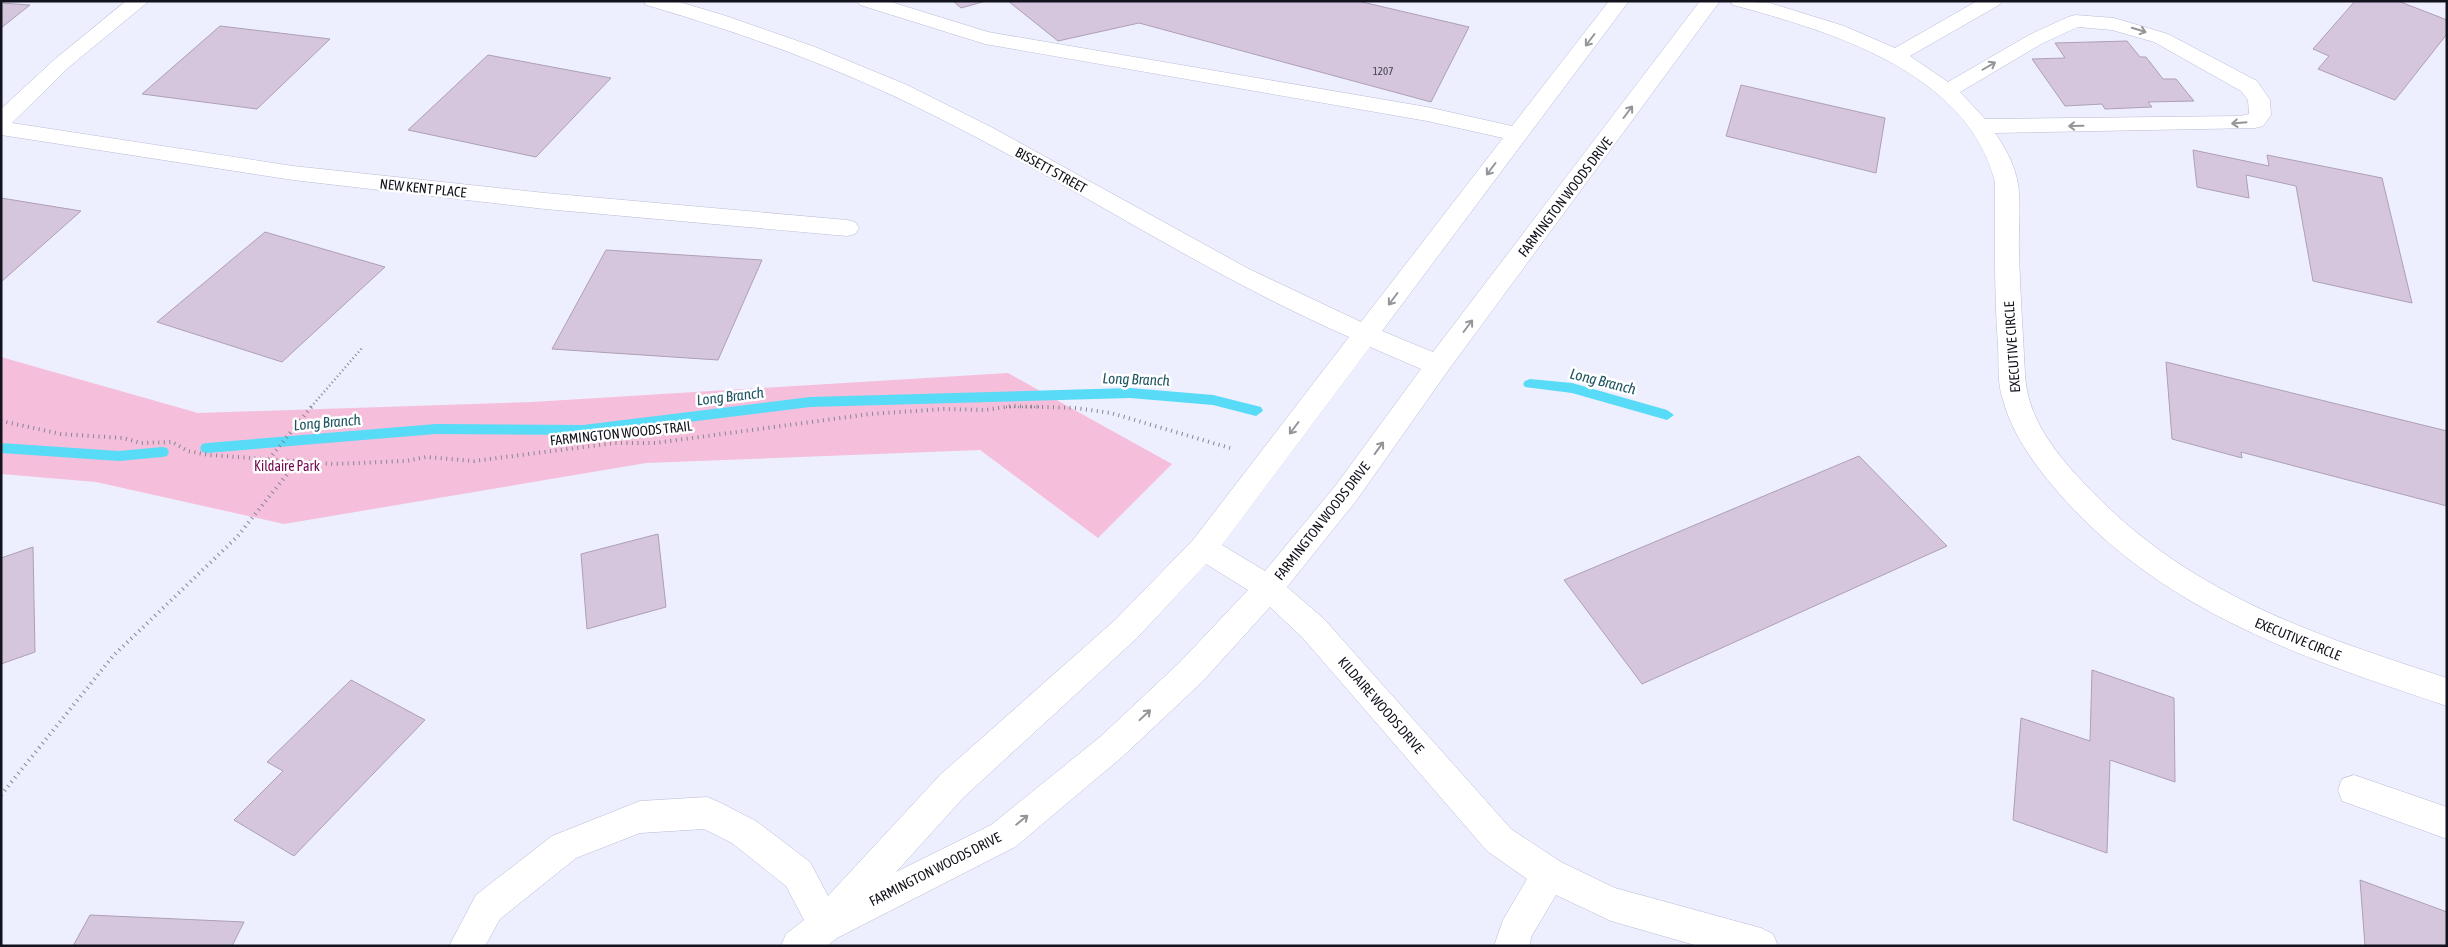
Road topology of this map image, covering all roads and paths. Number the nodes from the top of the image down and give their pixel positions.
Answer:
1 (139, 1) edge
2 (652, 1) edge
3 (867, 1) edge
4 (1619, 1) edge
5 (1710, 1) edge
6 (1740, 1) edge
7 (1992, 1) edge
8 (1895, 56) junction
9 (1947, 91) junction
10 (1, 121) edge
11 (1979, 126) junction
12 (1, 128) edge
13 (1517, 135) junction
14 (847, 228) dead end
15 (1366, 334) junction
16 (362, 348) dead end
17 (1438, 365) junction
18 (1, 421) edge
19 (1234, 450) dead end
20 (268, 460) junction
21 (296, 462) junction
22 (1202, 548) junction
23 (1269, 588) junction
24 (2447, 692) edge
25 (2354, 790) dead end
26 (1, 795) edge
27 (2447, 823) edge
28 (1549, 874) junction
29 (825, 926) junction
30 (466, 946) edge
31 (798, 946) edge
32 (1512, 946) edge
33 (1761, 946) edge

1 - 10 street
2 - 15 street, BISSETT STREET
3 - 13 street
4 -> 13 street, FARMINGTON WOODS DRIVE
17 -> 5 street, FARMINGTON WOODS DRIVE
6 - 8 street, EXECUTIVE CIRCLE
7 - 8 street
8 - 9 street, EXECUTIVE CIRCLE
9 - 11 street, EXECUTIVE CIRCLE
9 -> 11 street
11 - 24 street, EXECUTIVE CIRCLE
12 - 14 street, NEW KENT PLACE
13 -> 15 street, FARMINGTON WOODS DRIVE
15 - 17 street, BISSETT STREET
15 -> 22 street, FARMINGTON WOODS DRIVE
16 - 20 path
23 -> 17 street, FARMINGTON WOODS DRIVE
18 - 20 path, FARMINGTON WOODS TRAIL
19 - 21 path, FARMINGTON WOODS TRAIL
20 - 21 path, FARMINGTON WOODS TRAIL
21 - 26 path
22 - 23 street, KILDAIRE WOODS DRIVE
22 - 29 street, FARMINGTON WOODS DRIVE
23 - 28 street, KILDAIRE WOODS DRIVE
29 -> 23 street, FARMINGTON WOODS DRIVE
25 - 27 street
28 - 32 street
28 - 33 street, KILDAIRE WOODS DRIVE
29 - 30 street
29 - 31 street, FARMINGTON WOODS DRIVE

